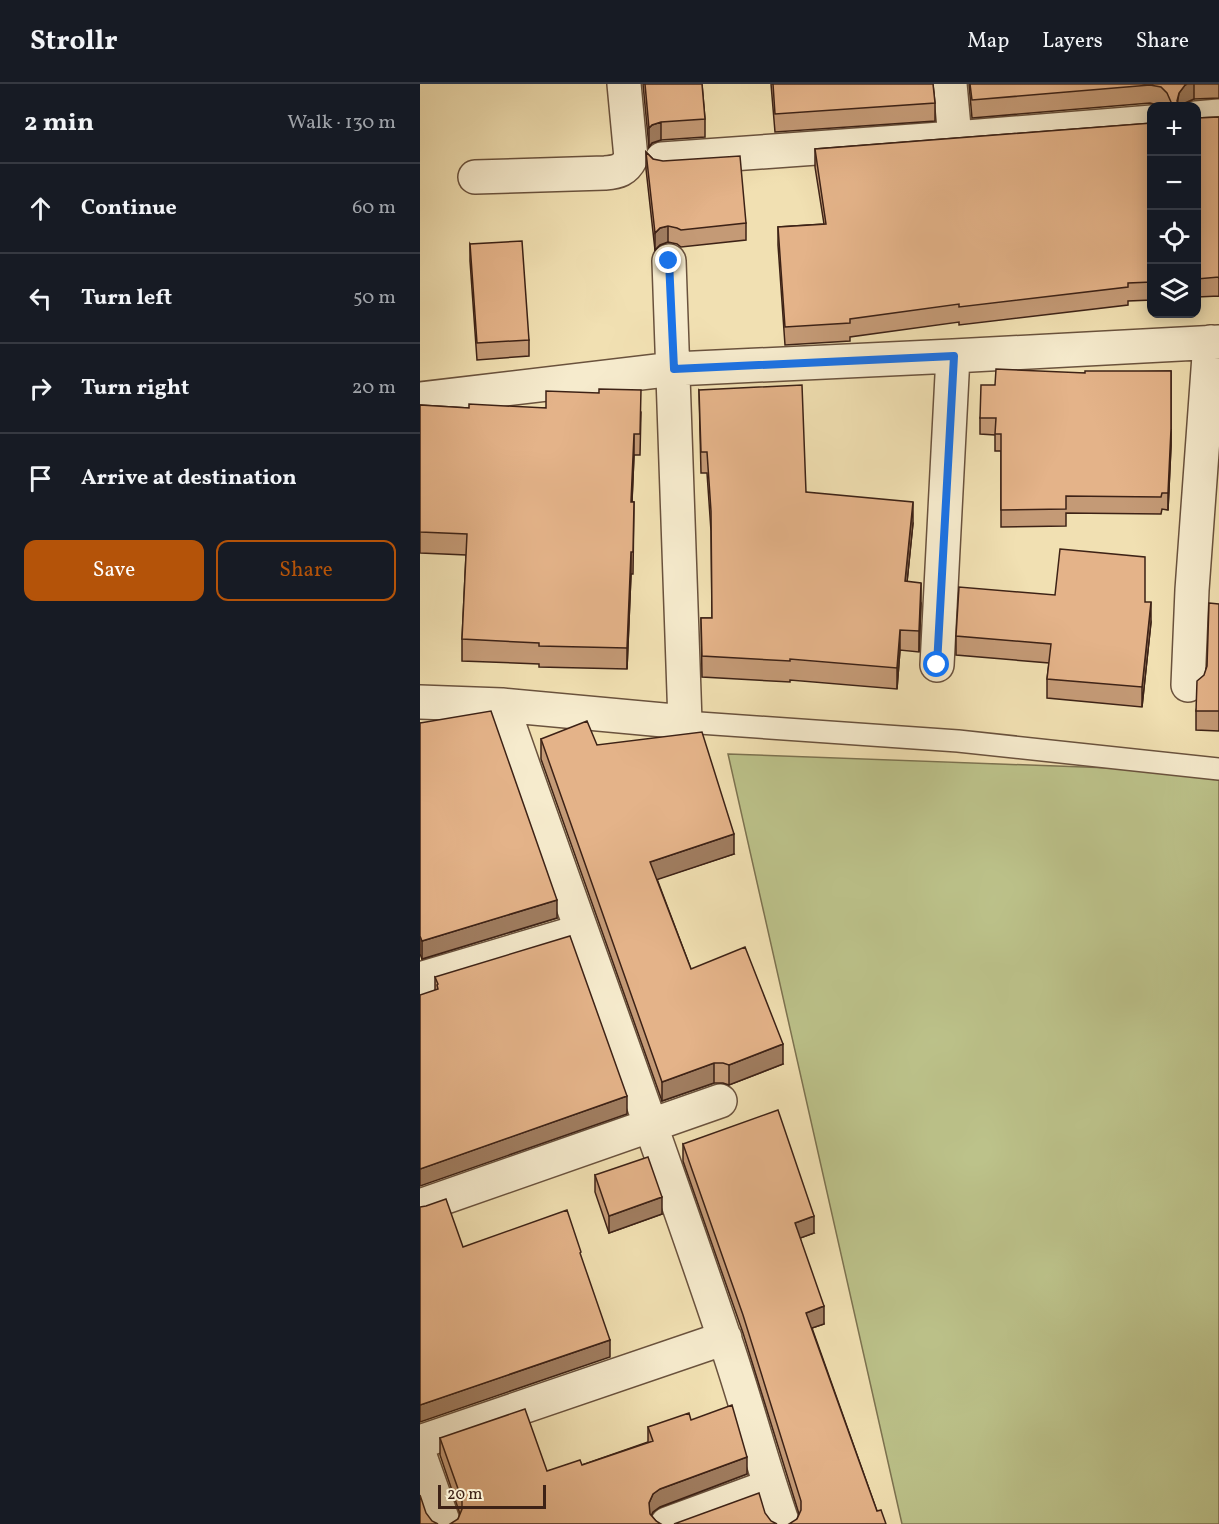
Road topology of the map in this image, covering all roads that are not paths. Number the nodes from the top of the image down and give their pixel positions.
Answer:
1 (624, 84) edge
2 (950, 84) edge
3 (1219, 116) edge
4 (1201, 118) edge
5 (1147, 122) edge
6 (955, 138) junction
7 (662, 159) edge
8 (475, 177) dead end
9 (669, 261) dead end
10 (1215, 342) edge
11 (954, 356) junction
12 (674, 369) junction
13 (420, 399) edge
14 (1206, 589) edge
15 (937, 665) dead end
16 (1188, 685) dead end
17 (420, 702) edge
18 (502, 705) junction
19 (685, 722) junction
20 (1219, 770) edge
21 (581, 931) junction
22 (420, 979) edge
23 (720, 1101) dead end
24 (652, 1125) junction
25 (420, 1206) edge
26 (724, 1338) junction
27 (420, 1442) edge
28 (420, 1456) edge
29 (770, 1486) junction
30 (444, 1524) edge
31 (667, 1524) edge
32 (783, 1524) edge

1 - 8 street
2 - 6 street
3 - 4 street
5 - 6 street
6 - 7 street
9 - 12 street
10 - 11 street
10 - 14 street
11 - 12 street
11 - 15 street
12 - 13 street
12 - 19 street
14 - 16 street
17 - 18 street
18 - 19 street
18 - 21 street
19 - 20 lane
21 - 22 street
21 - 24 street
23 - 24 street
24 - 25 street
24 - 26 street
26 - 27 street
26 - 29 street
28 - 30 street
29 - 31 street
29 - 32 street

